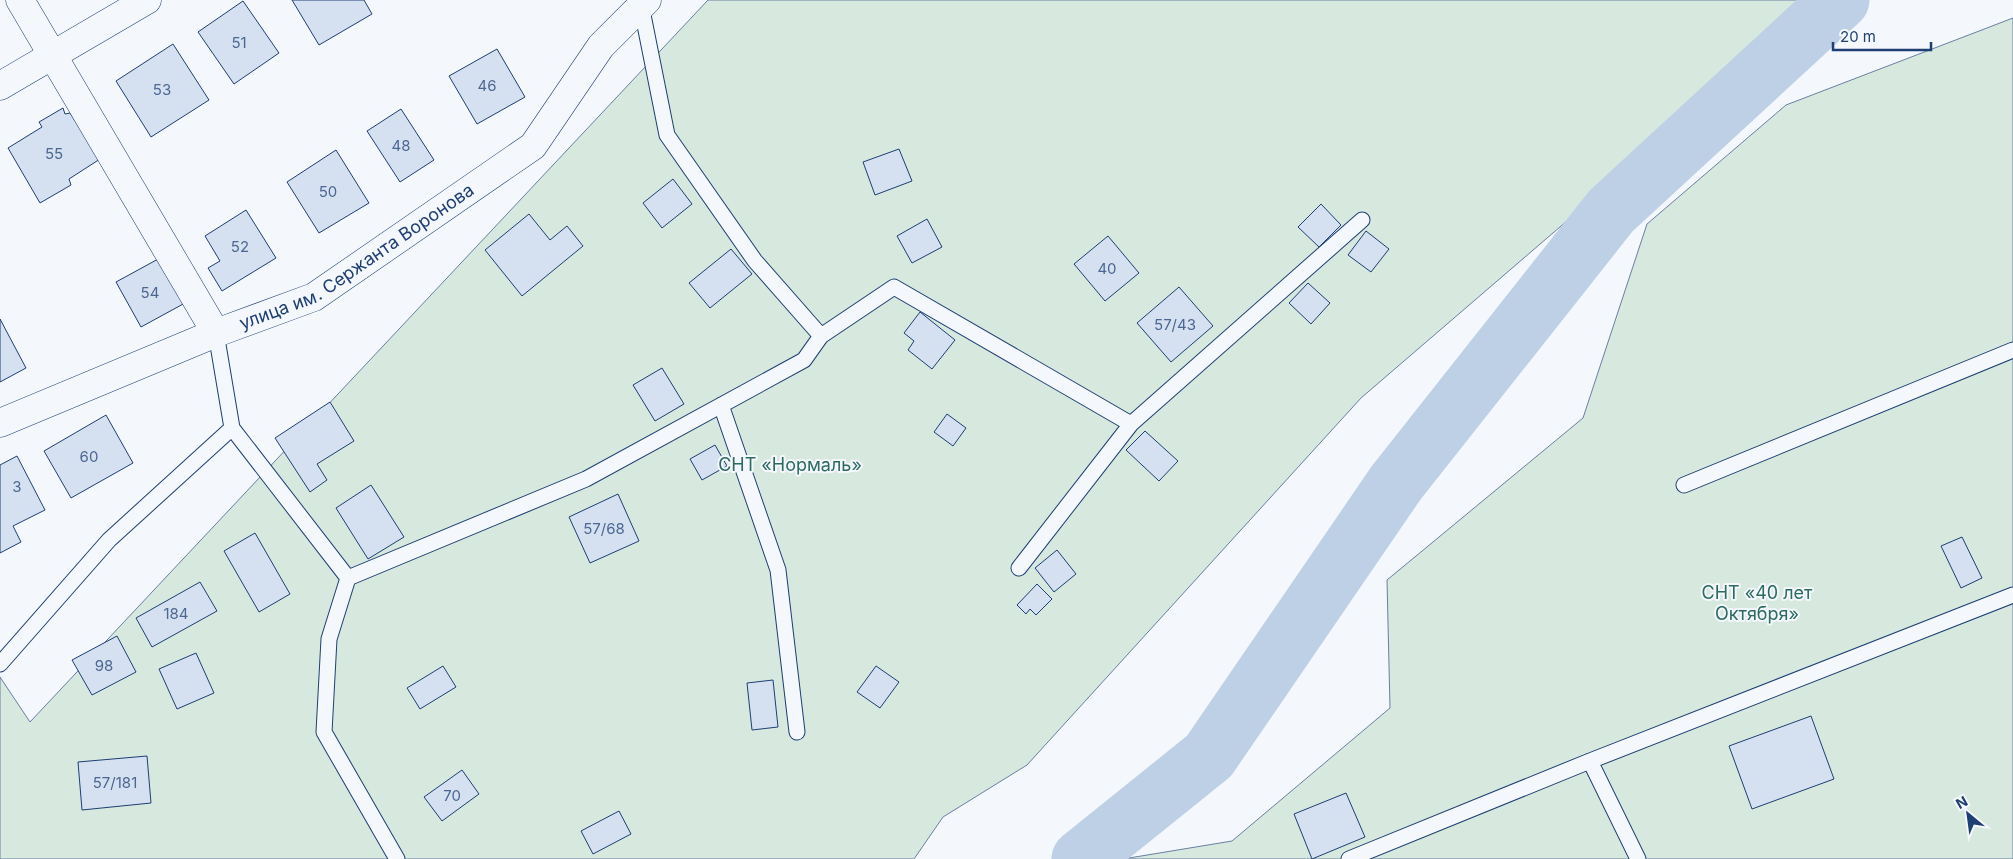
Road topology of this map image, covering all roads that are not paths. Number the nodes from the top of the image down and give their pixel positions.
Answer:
1 (20, 0) edge
2 (147, 0) edge
3 (644, 3) edge
4 (53, 55) junction
5 (0, 86) edge
6 (1362, 220) dead end
7 (216, 333) junction
8 (821, 336) junction
9 (2013, 350) edge
10 (721, 405) junction
11 (0, 423) edge
12 (1131, 424) junction
13 (232, 428) junction
14 (1684, 485) dead end
15 (1019, 568) dead end
16 (348, 578) junction
17 (2013, 595) edge
18 (0, 664) edge
19 (797, 732) dead end
20 (1590, 761) junction
21 (397, 859) edge
22 (1349, 859) edge
23 (1638, 859) edge

1 - 4 street
2 - 4 street
3 - 7 street, улица им. Сержанта Воронова
3 - 8 lane
4 - 5 street
4 - 7 street
6 - 12 lane
7 - 11 street, улица им. Сержанта Воронова
7 - 13 lane
8 - 10 lane
8 - 12 lane
9 - 14 lane
10 - 16 lane
10 - 19 lane
12 - 15 lane
13 - 16 lane
13 - 18 lane
16 - 21 lane
17 - 20 lane
20 - 22 lane
20 - 23 lane

